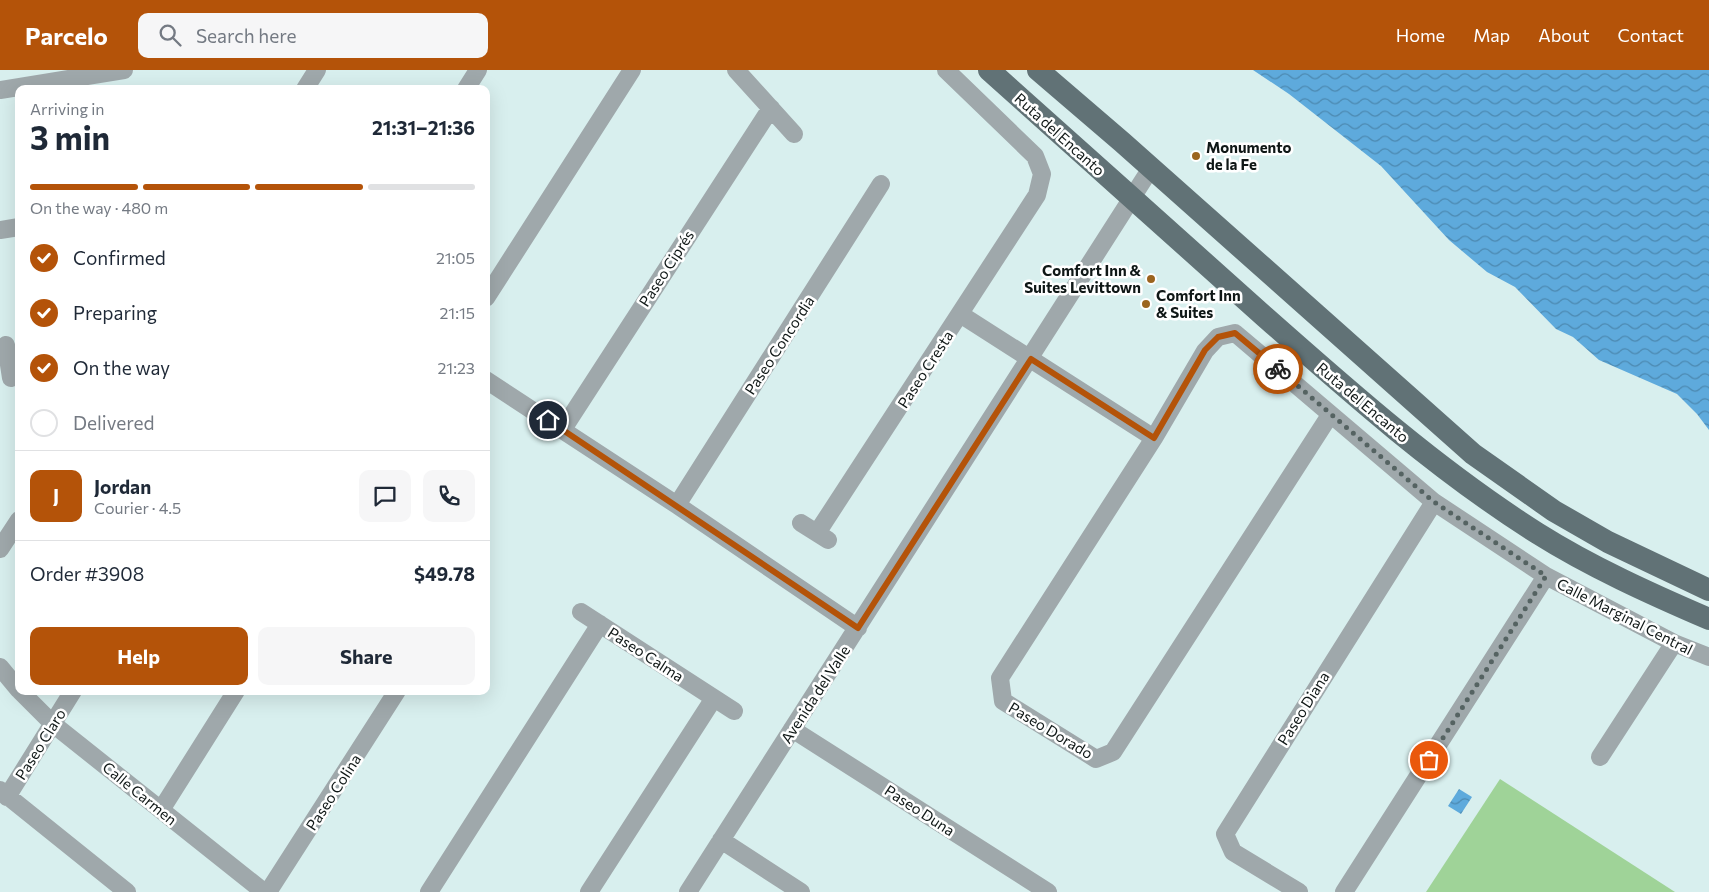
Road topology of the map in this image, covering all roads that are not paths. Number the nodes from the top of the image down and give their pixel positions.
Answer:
1 (124, 70) edge
2 (317, 70) edge
3 (478, 70) edge
4 (632, 70) edge
5 (736, 70) edge
6 (946, 70) edge
7 (989, 70) edge
8 (1038, 70) edge
9 (31, 85) edge
10 (308, 85) edge
11 (469, 85) edge
12 (15, 88) edge
13 (0, 90) edge
14 (771, 108) junction
15 (794, 134) dead end
16 (1151, 168) junction
17 (881, 184) dead end
18 (1132, 199) junction
19 (15, 228) edge
20 (0, 230) edge
21 (490, 292) edge
22 (960, 314) junction
23 (1235, 333) joint
24 (6, 345) dead end
25 (1031, 359) junction
26 (7, 369) edge
27 (490, 383) edge
28 (1330, 415) junction
29 (563, 429) junction
30 (1154, 438) junction
31 (1434, 502) junction
32 (677, 505) junction
33 (801, 523) dead end
34 (15, 526) edge
35 (0, 549) edge
36 (1546, 576) junction
37 (1709, 590) edge
38 (581, 612) dead end
39 (1709, 619) edge
40 (600, 624) junction
41 (858, 628) junction
42 (1674, 643) junction
43 (1709, 657) edge
44 (0, 667) edge
45 (15, 686) edge
46 (23, 695) edge
47 (71, 695) edge
48 (233, 695) edge
49 (394, 695) edge
50 (714, 698) junction
51 (734, 711) dead end
52 (53, 724) junction
53 (792, 729) junction
54 (1600, 757) dead end
55 (4, 794) edge
56 (161, 810) junction
57 (721, 840) junction
58 (127, 892) edge
59 (264, 892) edge
60 (268, 892) edge
61 (429, 892) edge
62 (589, 892) edge
63 (688, 892) edge
64 (801, 892) edge
65 (1048, 892) edge
66 (1299, 892) edge
67 (1344, 892) edge

1 - 9 street
2 - 10 street
3 - 11 street
4 - 21 street
5 - 14 street
6 - 22 street, Paseo Cresta
7 - 18 main road, Ruta del Encanto
8 - 16 main road
12 - 13 street
14 - 15 street
14 - 29 street, Paseo Ciprés
16 - 18 street, Avenida del Valle
16 - 37 main road
17 - 32 street, Paseo Concordia
18 - 25 street, Avenida del Valle
18 - 39 main road, Ruta del Encanto
19 - 20 street
22 - 25 street
22 - 33 street, Paseo Cresta
23 - 28 street, Calle Marginal Central
23 - 30 street, Paseo Dorado
24 - 26 street
25 - 30 street
25 - 41 street, Avenida del Valle
27 - 29 street
28 - 30 street, Paseo Dorado
28 - 31 street, Calle Marginal Central
29 - 32 street
31 - 36 street, Calle Marginal Central
31 - 66 street, Paseo Diana
32 - 41 street
34 - 35 street
36 - 42 street, Calle Marginal Central
36 - 67 street
38 - 40 street
40 - 50 street, Paseo Calma
40 - 61 street, Paseo Calma
41 - 53 street, Avenida del Valle
42 - 43 street, Calle Marginal Central
42 - 54 street
44 - 45 street, Calle Carmen
46 - 52 street, Calle Carmen
47 - 52 street, Paseo Claro
48 - 56 street
49 - 60 street, Paseo Colina
50 - 51 street, Paseo Calma
50 - 62 street
52 - 55 street, Paseo Claro
52 - 56 street, Calle Carmen
53 - 57 street, Avenida del Valle
53 - 65 street, Paseo Duna
55 - 58 street
56 - 59 street, Calle Carmen
57 - 63 street, Avenida del Valle
57 - 64 street

